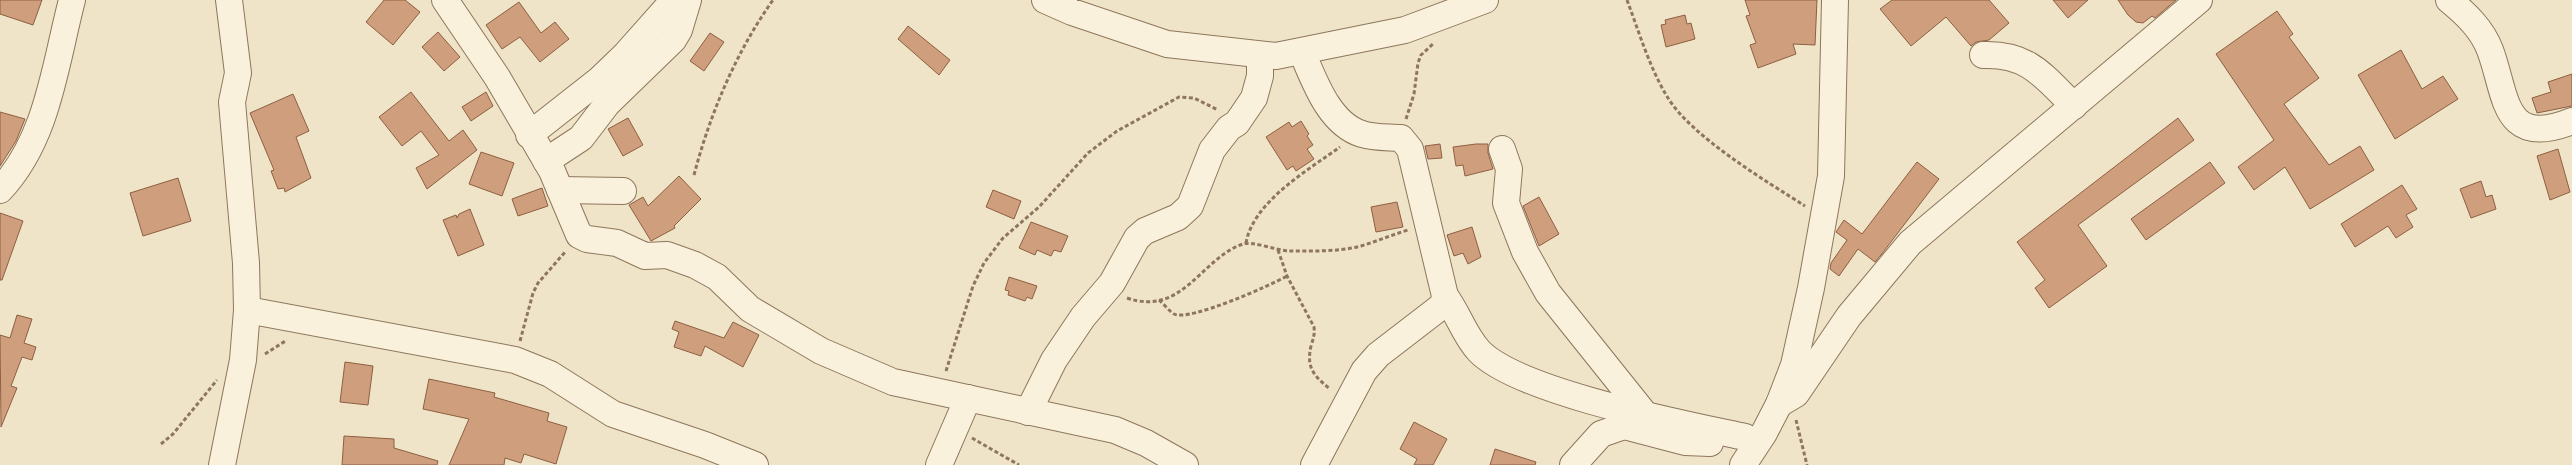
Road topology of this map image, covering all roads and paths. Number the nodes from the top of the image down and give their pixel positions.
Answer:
1 (72, 0) edge
2 (229, 0) edge
3 (445, 0) edge
4 (674, 0) edge
5 (688, 0) edge
6 (773, 0) edge
7 (1045, 0) edge
8 (1485, 0) edge
9 (1627, 0) edge
10 (1836, 0) edge
11 (2199, 0) edge
12 (2450, 0) edge
13 (1440, 37) dead end
14 (1302, 52) junction
15 (1260, 55) junction
16 (1983, 55) dead end
17 (2074, 106) junction
18 (2572, 121) edge
19 (1237, 123) junction
20 (1362, 134) junction
21 (529, 135) junction
22 (1401, 138) junction
23 (1502, 149) dead end
24 (546, 161) junction
25 (694, 175) dead end
26 (0, 190) edge
27 (560, 190) junction
28 (623, 190) dead end
29 (1824, 218) junction
30 (1428, 224) junction
31 (579, 235) junction
32 (1246, 243) junction
33 (1278, 250) junction
34 (1287, 276) junction
35 (1105, 290) junction
36 (1445, 296) junction
37 (1159, 300) junction
38 (247, 310) junction
39 (294, 337) dead end
40 (243, 360) junction
41 (515, 360) junction
42 (940, 393) junction
43 (968, 398) junction
44 (1348, 404) junction
45 (1780, 404) junction
46 (1028, 412) junction
47 (1644, 413) junction
48 (955, 430) junction
49 (1755, 435) junction
50 (161, 444) dead end
51 (222, 465) edge
52 (755, 465) edge
53 (939, 465) edge
54 (1019, 465) edge
55 (1186, 465) edge
56 (1314, 465) edge
57 (1573, 465) edge
58 (1743, 465) edge
59 (1807, 465) edge

1 - 26 street
2 - 38 street
3 - 21 street
4 - 21 street
5 - 24 street
6 - 25 path
7 - 15 street
8 - 14 street
9 - 29 path
10 - 29 street
11 - 17 street
12 - 18 street
13 - 22 path
14 - 15 street
14 - 20 street
15 - 19 street
16 - 17 street
17 - 45 street
19 - 35 street
19 - 42 path
20 - 22 street
20 - 32 path
21 - 24 street
22 - 30 street
23 - 47 street
24 - 27 street
27 - 28 street
27 - 31 street
29 - 45 street
30 - 33 path
30 - 36 street
31 - 41 path
31 - 42 street
32 - 33 path
32 - 37 path
33 - 34 path
34 - 37 path
34 - 44 path
35 - 37 path
35 - 46 street
36 - 44 street
36 - 47 street
38 - 40 street
38 - 41 street
39 - 40 path
40 - 50 path
40 - 51 street
41 - 52 street
42 - 43 street
43 - 46 street
43 - 48 street
44 - 56 street
45 - 49 street
45 - 59 path
46 - 55 street
47 - 49 street
48 - 53 street
48 - 54 path
49 - 57 street
49 - 58 street

